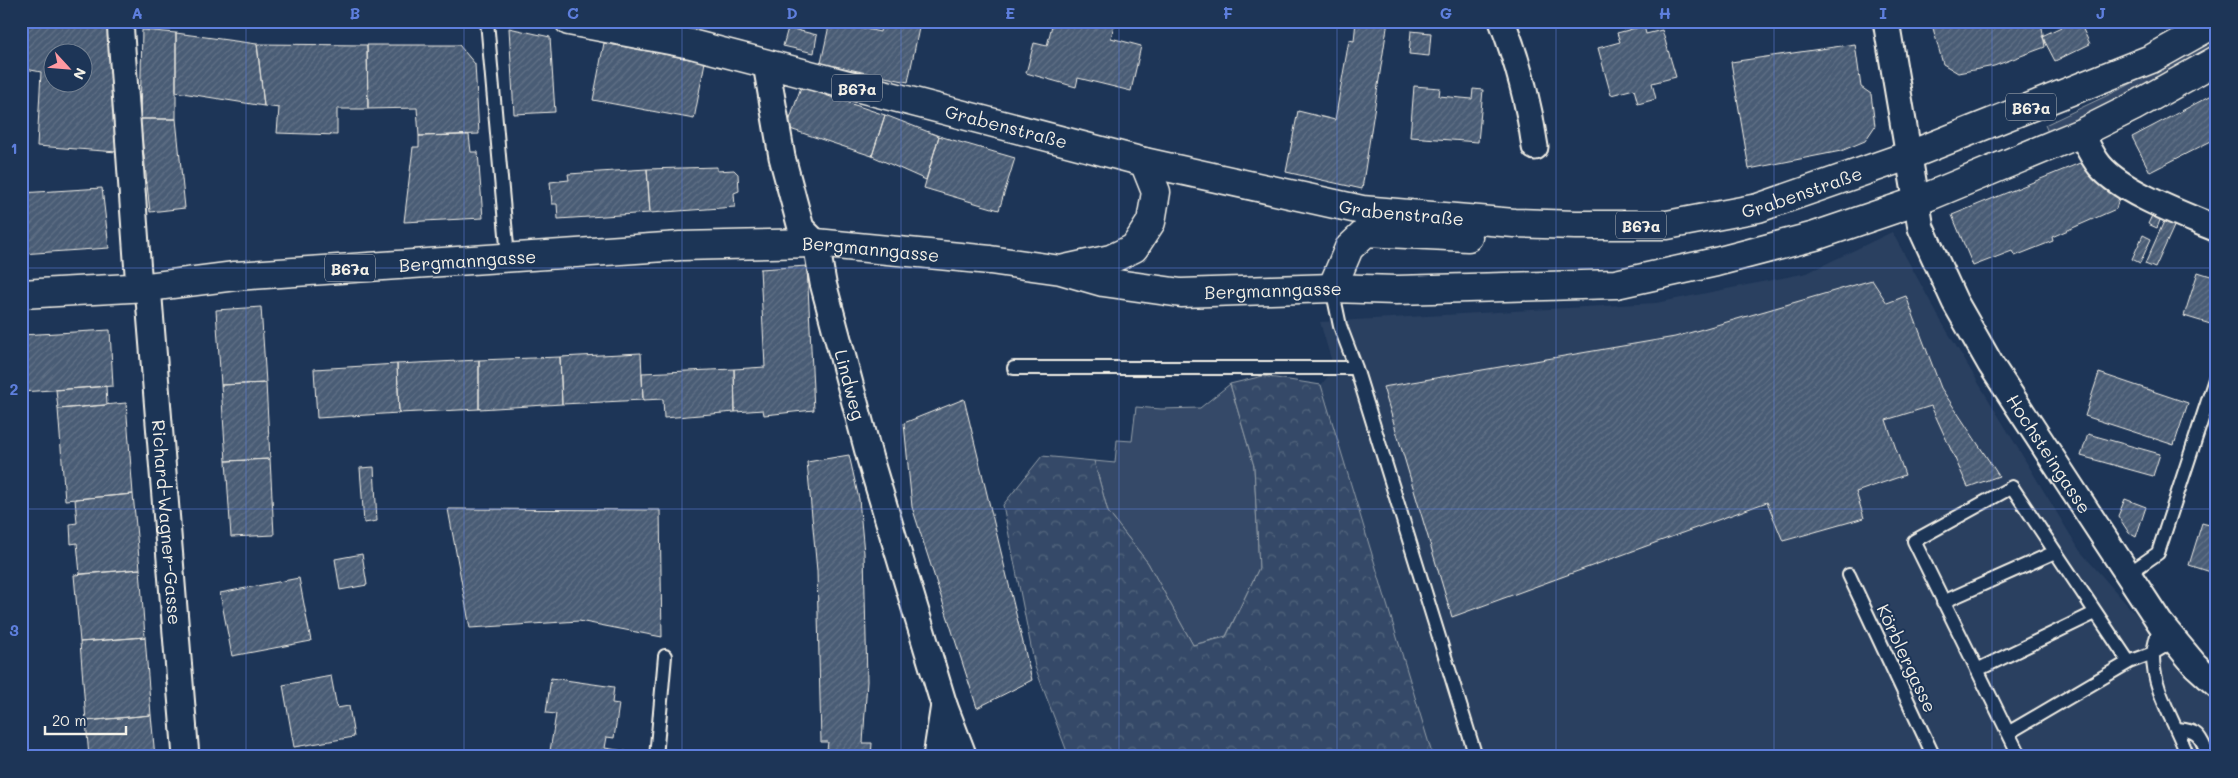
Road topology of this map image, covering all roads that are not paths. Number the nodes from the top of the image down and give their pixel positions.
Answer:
1 (120, 21) edge
2 (487, 21) edge
3 (569, 21) edge
4 (1502, 21) edge
5 (1886, 21) edge
6 (2217, 22) edge
7 (2217, 60) edge
8 (766, 64) junction
9 (2081, 133) junction
10 (1535, 147) dead end
11 (1910, 155) junction
12 (1144, 162) junction
13 (1915, 202) junction
14 (1534, 223) junction
15 (2217, 229) edge
16 (816, 243) junction
17 (508, 257) junction
18 (1061, 270) junction
19 (143, 287) junction
20 (1332, 288) junction
21 (21, 294) edge
22 (1014, 368) dead end
23 (1356, 368) junction
24 (2217, 373) edge
25 (2054, 552) junction
26 (1849, 574) dead end
27 (2128, 574) junction
28 (1943, 602) junction
29 (2095, 613) junction
30 (2168, 632) junction
31 (2153, 653) junction
32 (665, 656) dead end
33 (2129, 662) junction
34 (1977, 670) junction
35 (2217, 685) edge
36 (944, 705) junction
37 (2178, 730) junction
38 (2008, 733) junction
39 (186, 757) edge
40 (656, 757) edge
41 (936, 757) edge
42 (964, 757) edge
43 (1476, 757) edge
44 (1934, 757) edge
45 (2020, 757) edge
46 (2188, 757) edge
47 (2209, 757) edge

1 - 19 street, Richard-Wagner-Gasse
2 - 17 lane
3 - 8 main road, Grabenstraße / B67a
4 - 10 street
5 - 11 street, Hochsteingasse
6 - 11 main road, Grabenstraße / B67a
7 - 9 main road, B67a
8 - 12 main road, Grabenstraße / B67a
8 - 16 street
9 - 13 main road, B67a
9 - 15 street
11 - 13 street, Hochsteingasse
11 - 14 main road, Grabenstraße / B67a
12 - 14 main road, Grabenstraße / B67a
12 - 18 main road
13 - 20 main road, Bergmanngasse / B67a
13 - 27 street, Hochsteingasse
14 - 20 main road
16 - 17 main road, Bergmanngasse / B67a
16 - 18 main road, Bergmanngasse / B67a
16 - 36 street, Lindweg
17 - 19 main road, Bergmanngasse / B67a
18 - 20 main road, Bergmanngasse / B67a
19 - 21 main road, Bergmanngasse / B67a
19 - 39 street, Richard-Wagner-Gasse
20 - 23 lane
22 - 23 lane
23 - 43 lane
24 - 27 lane
25 - 28 lane
25 - 28 lane
25 - 29 lane
26 - 44 lane, Körblergasse
27 - 30 street, Hochsteingasse
28 - 34 lane
29 - 33 lane
29 - 34 lane
30 - 31 lane
30 - 31 lane
30 - 35 street, Hochsteingasse
31 - 33 lane
31 - 37 lane
32 - 40 lane
33 - 38 lane
34 - 38 lane
36 - 41 street, Lindweg
36 - 42 street, Lindweg
37 - 46 lane
37 - 47 lane
38 - 45 lane

